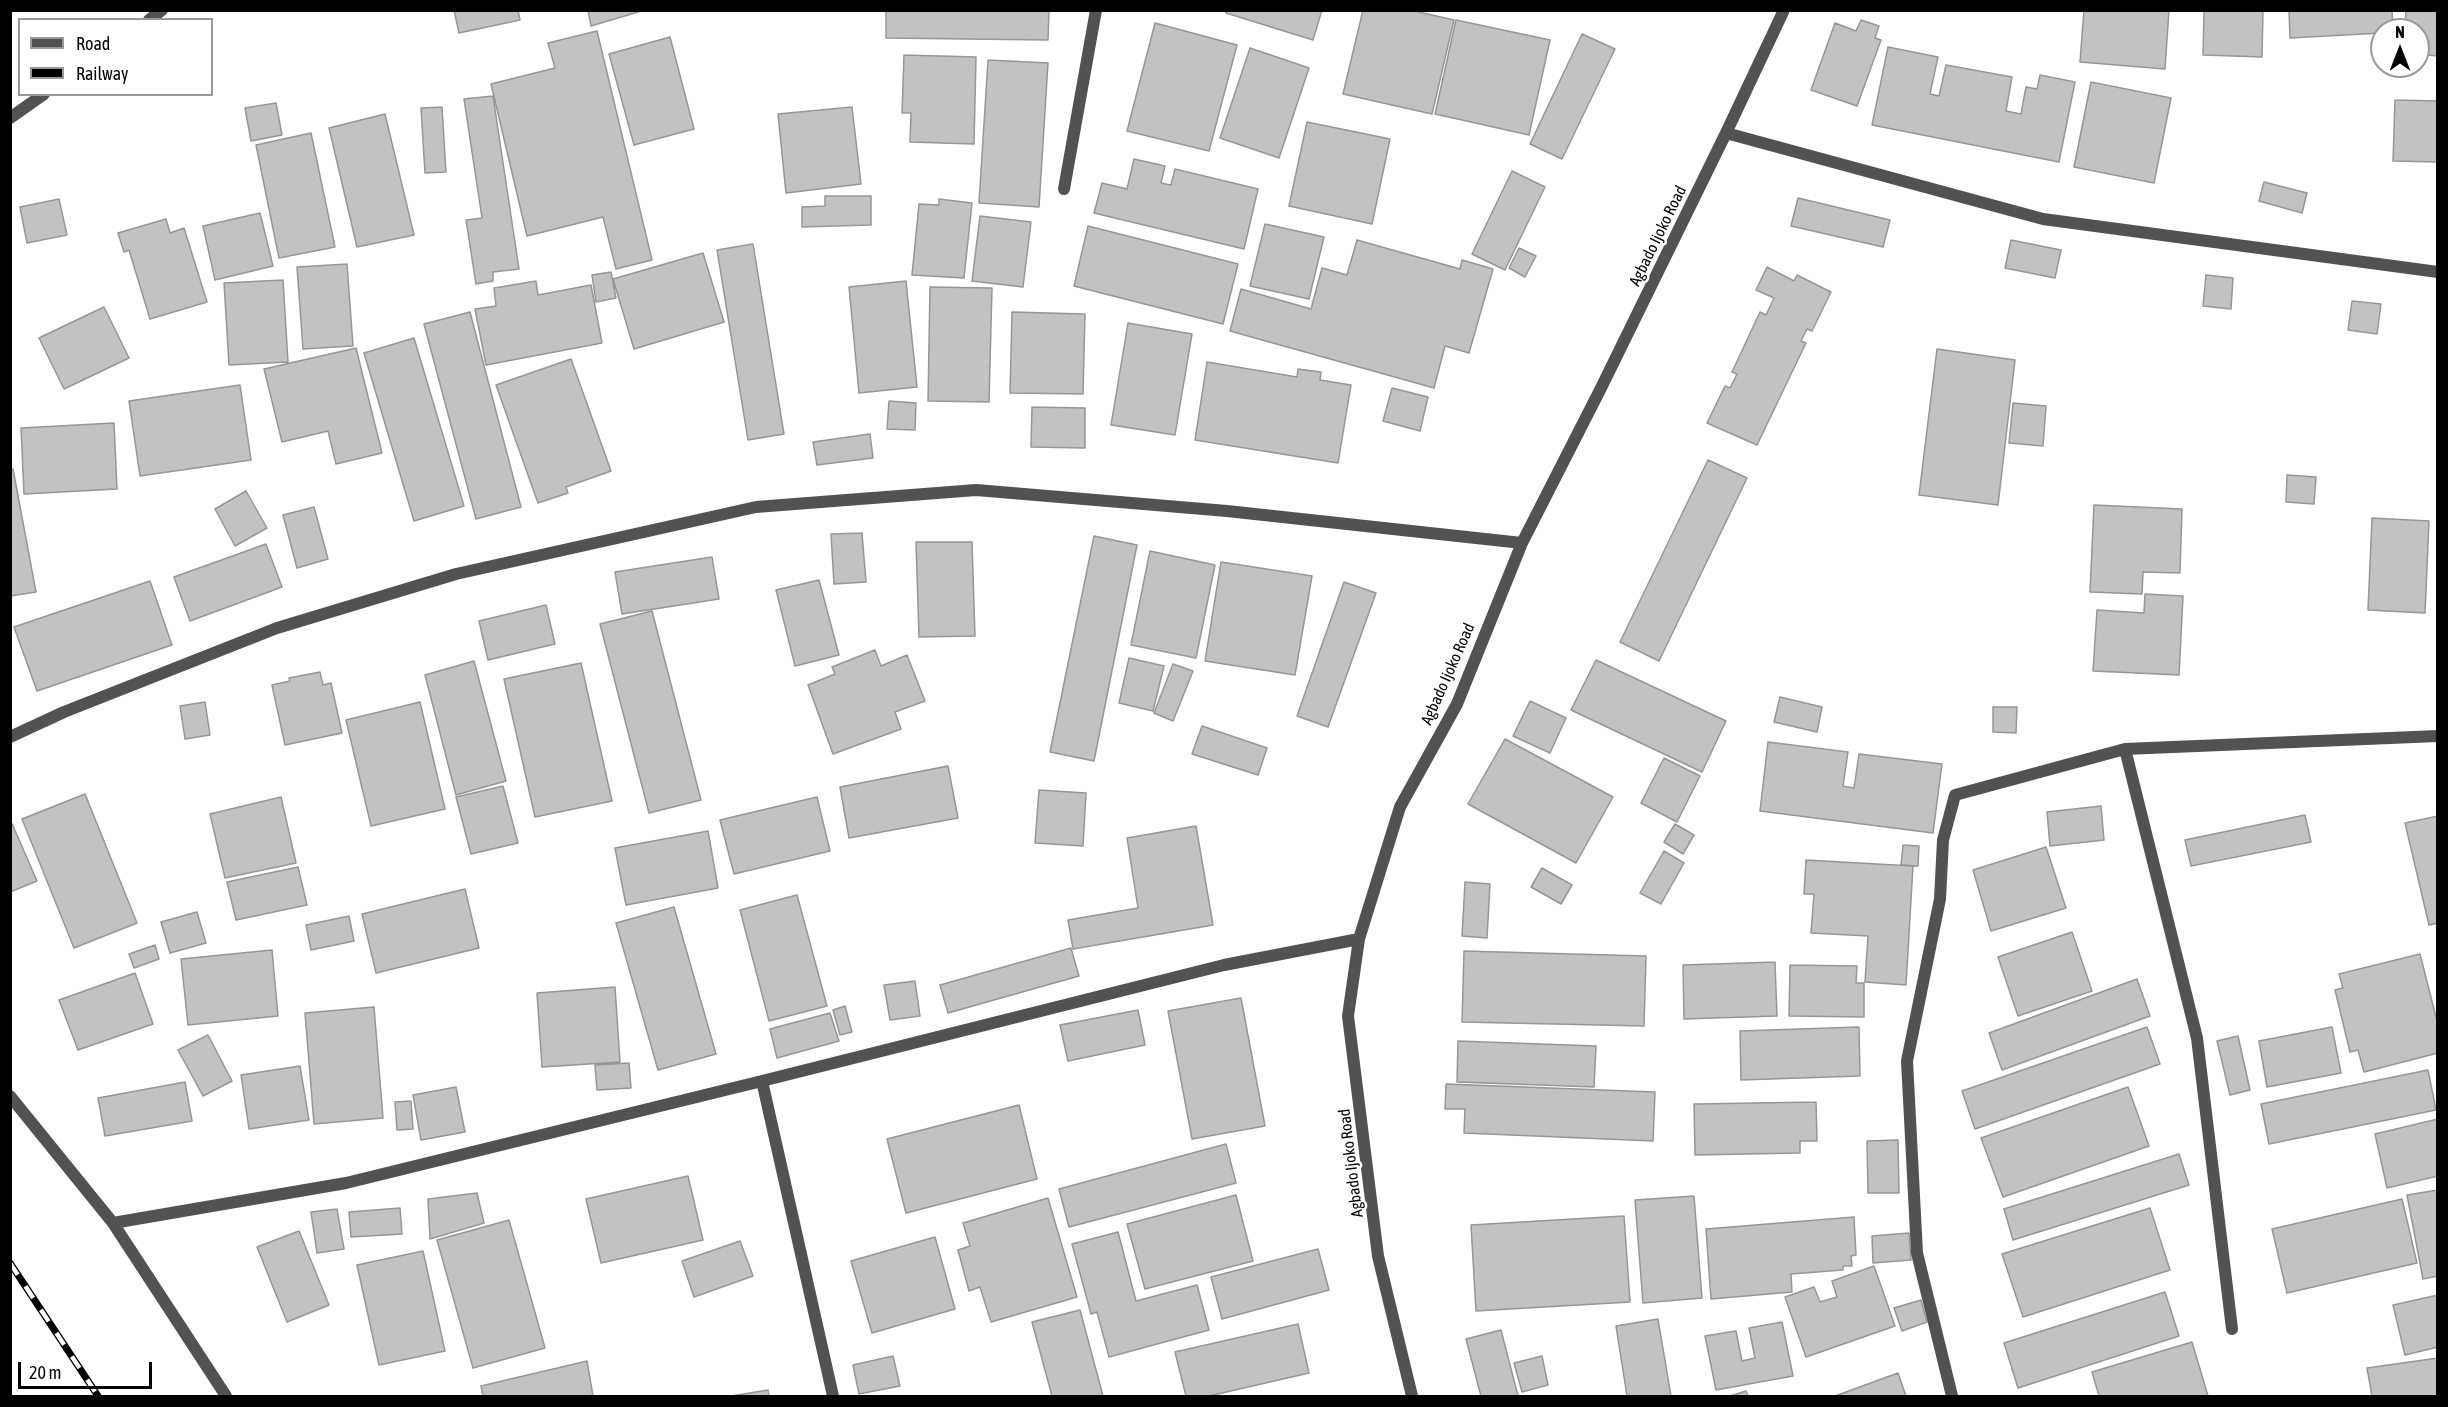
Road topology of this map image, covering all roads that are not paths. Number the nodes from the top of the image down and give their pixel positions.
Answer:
1 (1096, 10) edge
2 (1784, 10) edge
3 (41, 96) edge
4 (10, 118) edge
5 (1726, 134) junction
6 (1064, 189) dead end
7 (2438, 272) edge
8 (1522, 543) junction
9 (10, 736) edge
10 (2438, 736) edge
11 (2125, 749) junction
12 (1359, 939) junction
13 (762, 1081) junction
14 (10, 1096) edge
15 (113, 1223) junction
16 (2232, 1329) dead end
17 (226, 1396) edge
18 (833, 1396) edge
19 (1412, 1396) edge
20 (1952, 1396) edge

1 - 6 street
2 - 5 street, Agbado Ijoko Road
3 - 4 street
5 - 7 street
5 - 8 street, Agbado Ijoko Road
8 - 9 street
8 - 12 street, Agbado Ijoko Road
10 - 11 street
11 - 16 street
11 - 20 street
12 - 13 street
12 - 19 street, Agbado Ijoko Road
13 - 15 street
13 - 18 street
14 - 15 street
15 - 17 street

